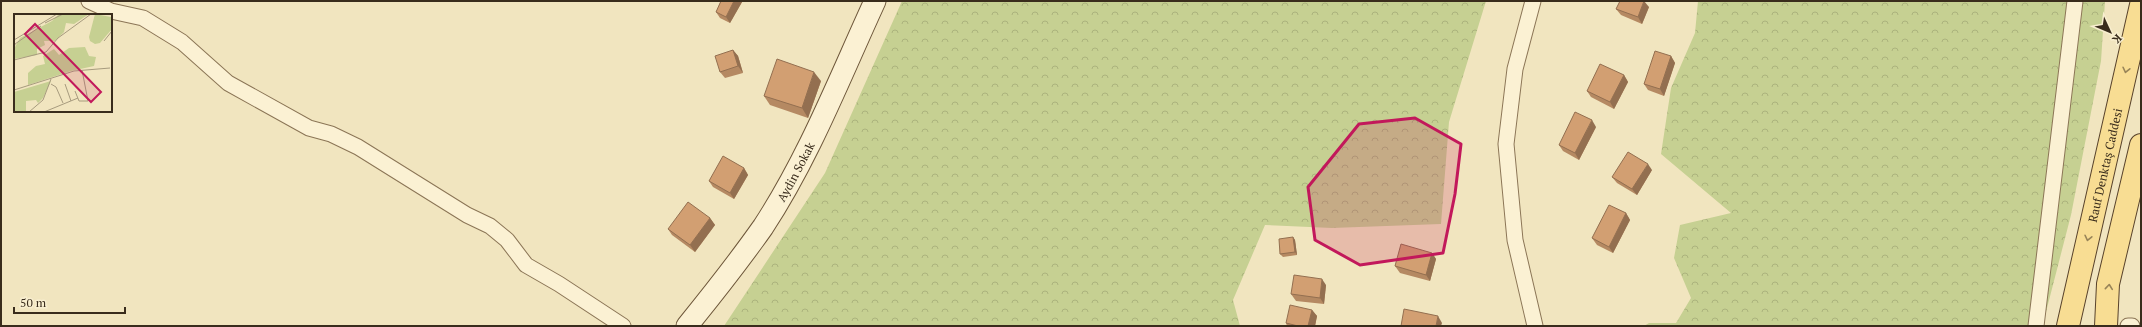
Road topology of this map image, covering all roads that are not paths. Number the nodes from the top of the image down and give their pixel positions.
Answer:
1 (89, 1) edge
2 (875, 1) edge
3 (1533, 1) edge
4 (2075, 1) edge
5 (2141, 5) edge
6 (2141, 144) edge
7 (623, 326) edge
8 (687, 326) edge
9 (1535, 326) edge
10 (2036, 326) edge
11 (2068, 326) edge
12 (2106, 326) edge
13 (2128, 326) edge
14 (2132, 326) edge

1 - 7 street
2 - 8 street, Aydin Sokak
3 - 9 street
4 - 10 street
5 -> 11 main road, Rauf Denktaş Caddesi
12 -> 6 main road
13 - 14 street

